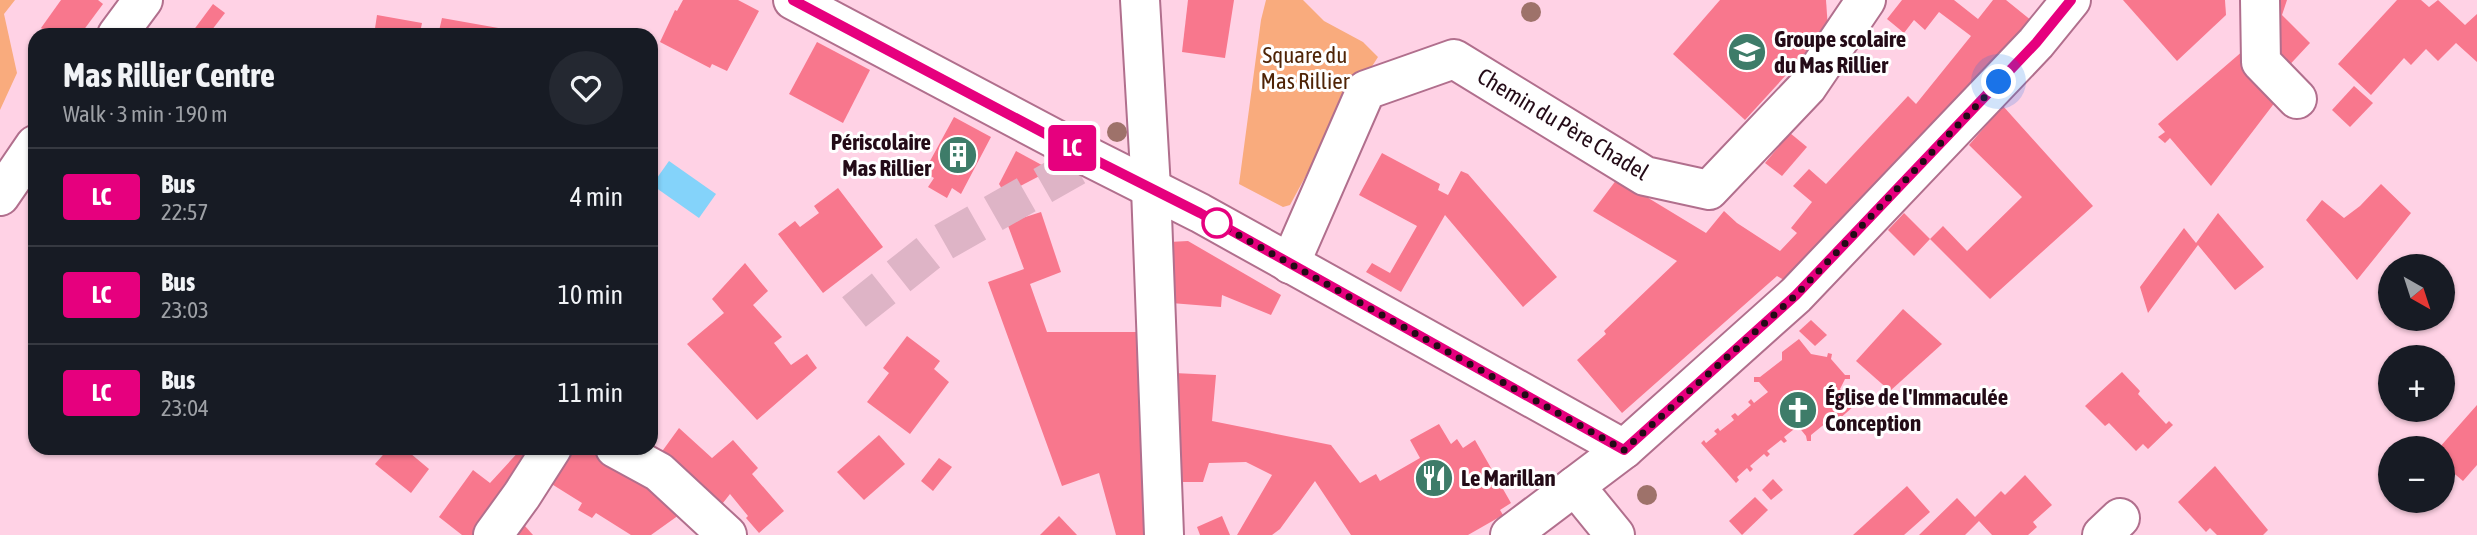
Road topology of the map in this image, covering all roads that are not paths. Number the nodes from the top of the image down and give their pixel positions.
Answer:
1 (143, 0) edge
2 (793, 0) edge
3 (1140, 0) edge
4 (1866, 0) edge
5 (2071, 0) edge
6 (2260, 0) edge
7 (122, 28) edge
8 (2297, 99) dead end
9 (28, 155) edge
10 (1151, 188) junction
11 (0, 196) edge
12 (1290, 264) junction
13 (1624, 450) junction
14 (548, 455) edge
15 (627, 455) edge
16 (1575, 486) junction
17 (493, 535) edge
18 (727, 535) edge
19 (1164, 535) edge
20 (1510, 535) edge
21 (1615, 535) edge

1 - 7 street
2 - 10 street
3 - 10 street
4 - 12 street, Chemin du Père Chadel
5 - 13 street
6 - 8 street
9 - 11 street
10 - 12 street
10 - 19 street
12 - 13 street
13 - 16 street
14 - 17 street
15 - 18 street
16 - 20 street
16 - 21 street

